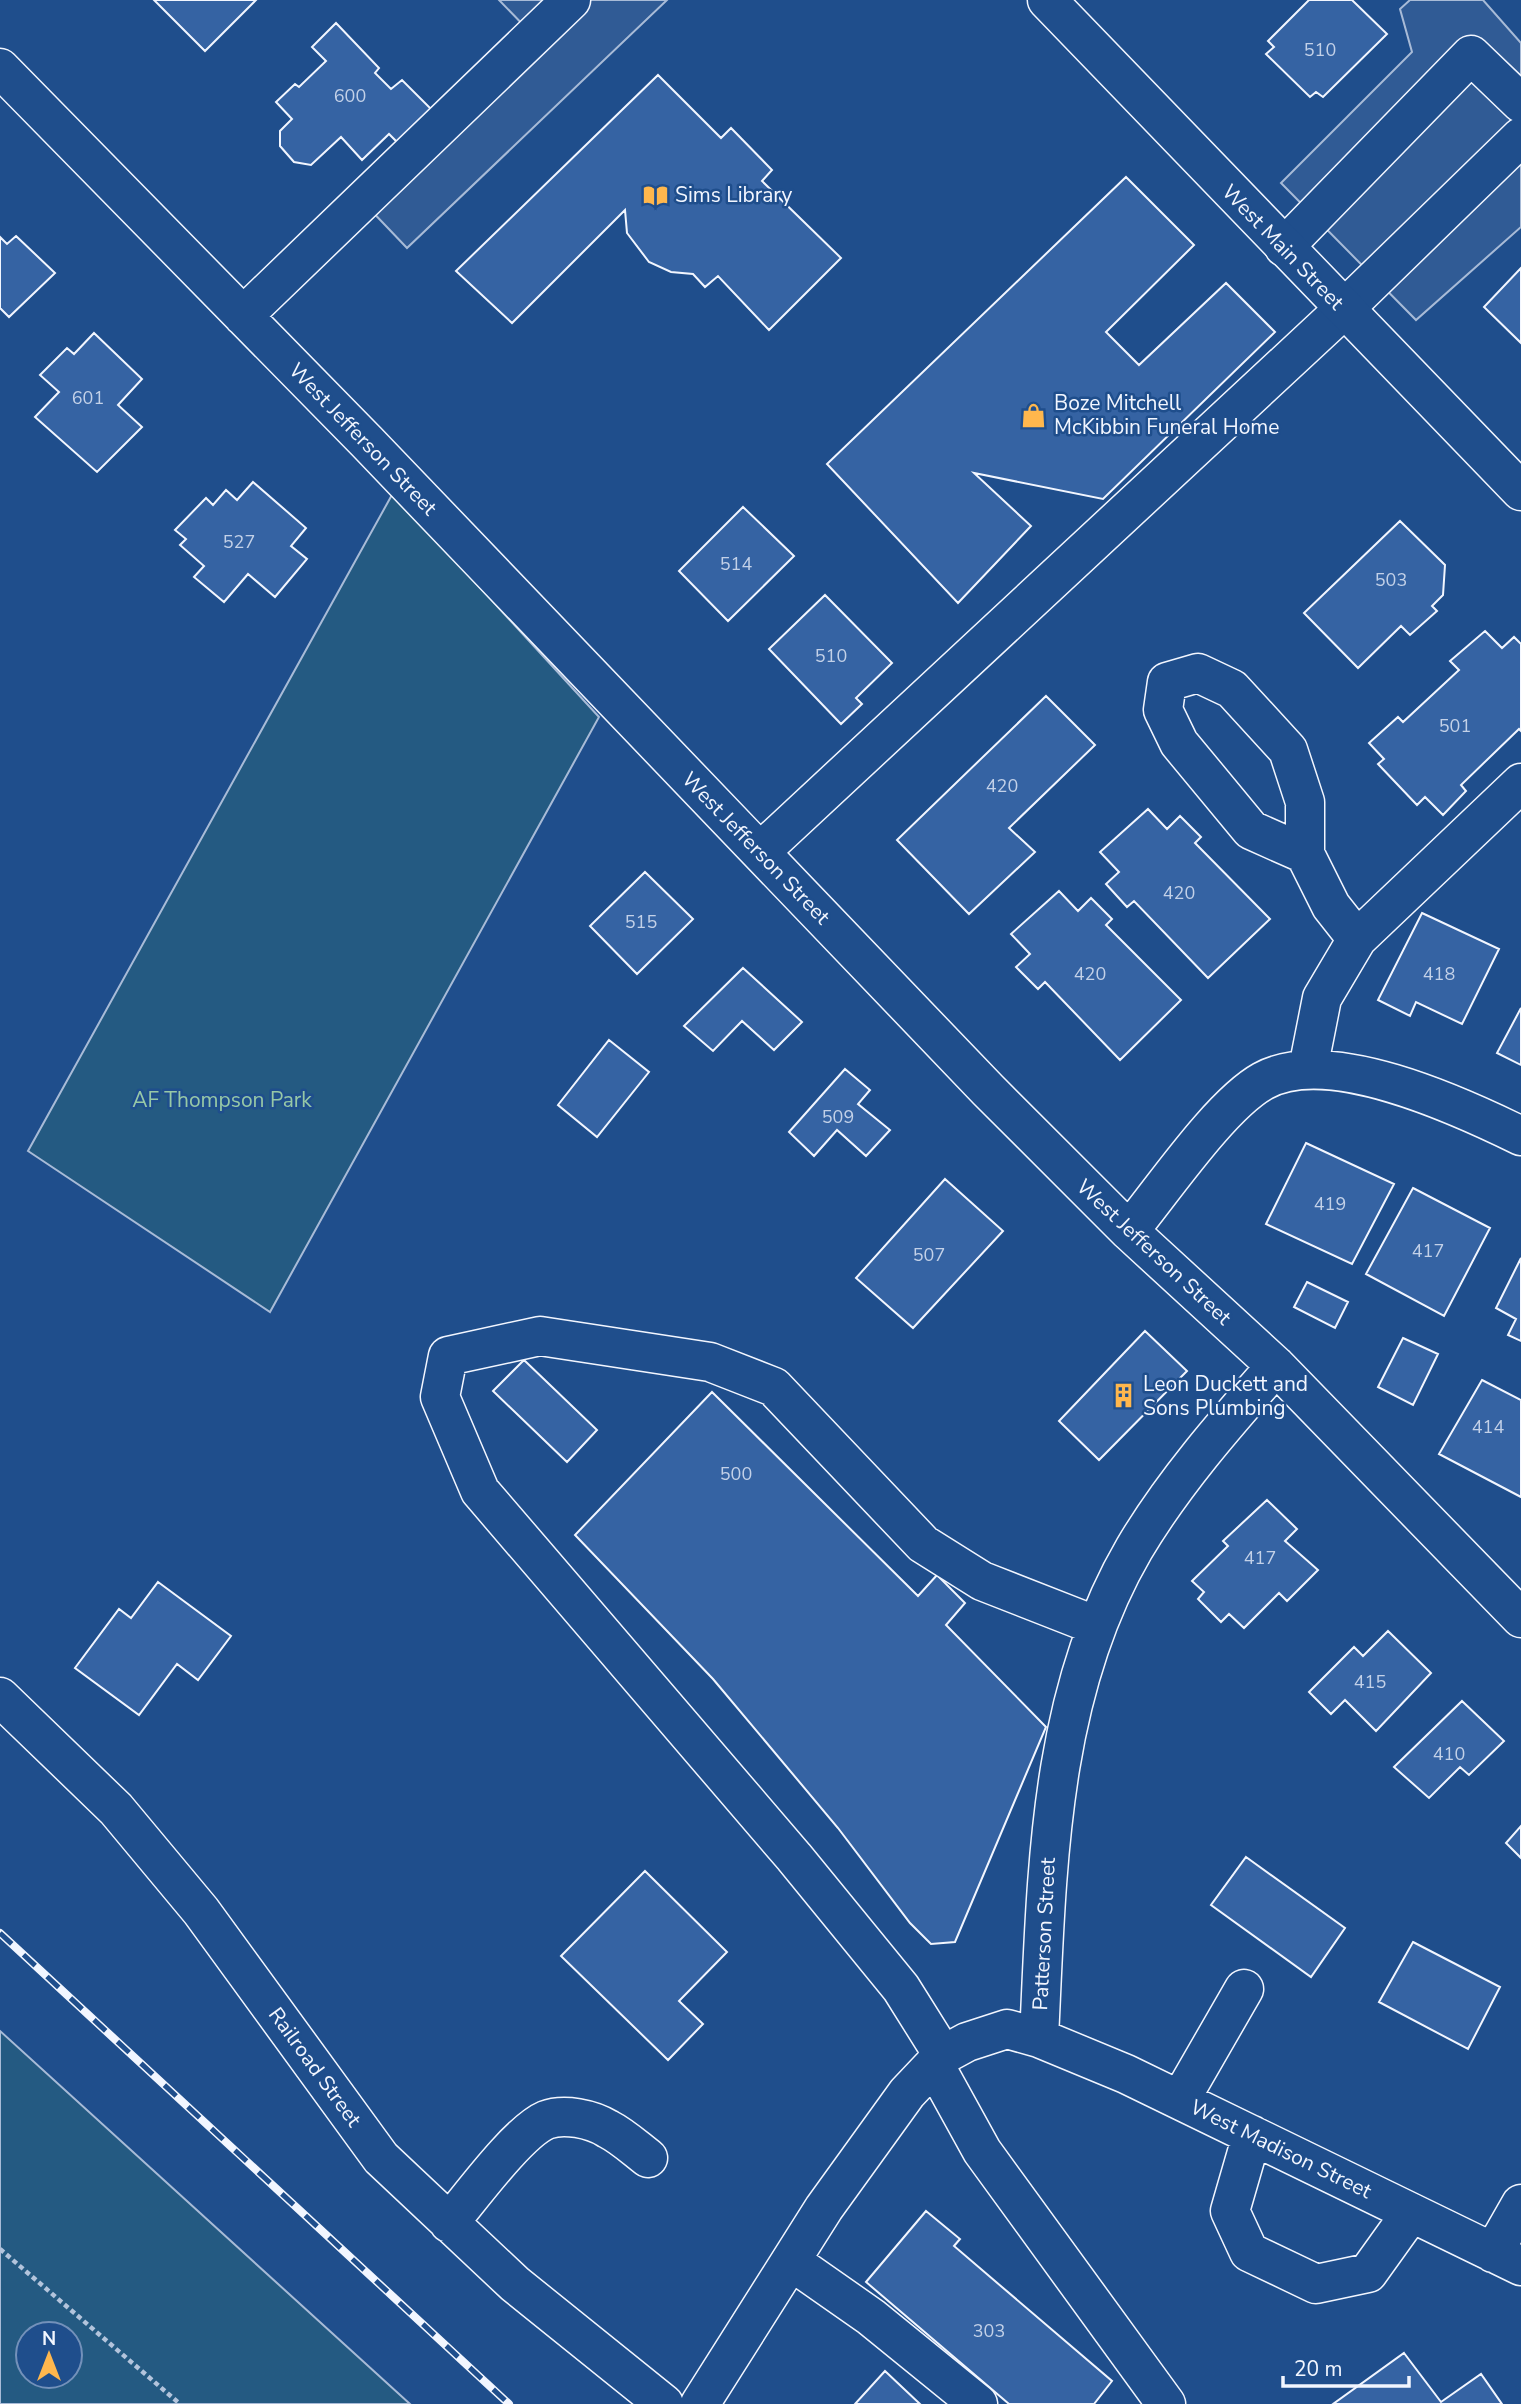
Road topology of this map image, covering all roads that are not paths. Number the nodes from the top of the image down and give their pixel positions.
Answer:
1 (571, 0) edge
2 (1046, 0) edge
3 (0, 68) edge
4 (1521, 103) edge
5 (1521, 137) edge
6 (1284, 247) junction
7 (1343, 310) junction
8 (243, 316) junction
9 (1521, 491) edge
10 (1521, 782) edge
11 (760, 852) junction
12 (1305, 854) junction
13 (1357, 939) junction
14 (1308, 1069) junction
15 (1521, 1136) edge
16 (1129, 1231) junction
17 (1276, 1366) junction
18 (1521, 1618) edge
19 (1097, 1626) junction
20 (0, 1697) edge
21 (1244, 1989) dead end
22 (1038, 2038) junction
23 (938, 2060) junction
24 (1180, 2100) junction
25 (1252, 2135) junction
26 (648, 2158) dead end
27 (1521, 2204) edge
28 (1411, 2213) junction
29 (449, 2222) junction
30 (1507, 2260) edge
31 (791, 2261) junction
32 (664, 2404) edge
33 (700, 2404) edge
34 (978, 2404) edge
35 (1166, 2404) edge

1 - 8 street
2 - 6 street, West Main Street
3 - 8 street, West Jefferson Street
4 - 6 street
5 - 7 street
6 - 7 street, West Main Street
7 - 9 street, West Main Street
7 - 11 street
8 - 11 street, West Jefferson Street
10 - 13 street
11 - 16 street, West Jefferson Street
12 - 12 street
12 - 13 street
13 - 14 street
14 - 15 street
14 - 16 street
16 - 17 street, West Jefferson Street
17 - 18 street, West Jefferson Street
17 - 19 street, Patterson Street
19 - 22 street, Patterson Street
19 - 23 street
20 - 29 street, Railroad Street
21 - 24 street
22 - 23 street, Patterson Street
22 - 24 street, West Madison Street
23 - 31 street, Patterson Street
23 - 35 street
24 - 25 street, West Madison Street
25 - 28 street, West Madison Street
25 - 28 street
26 - 29 street
27 - 30 street
28 - 30 street, West Madison Street
29 - 32 street, Railroad Street
31 - 33 street, Patterson Street
31 - 34 street

